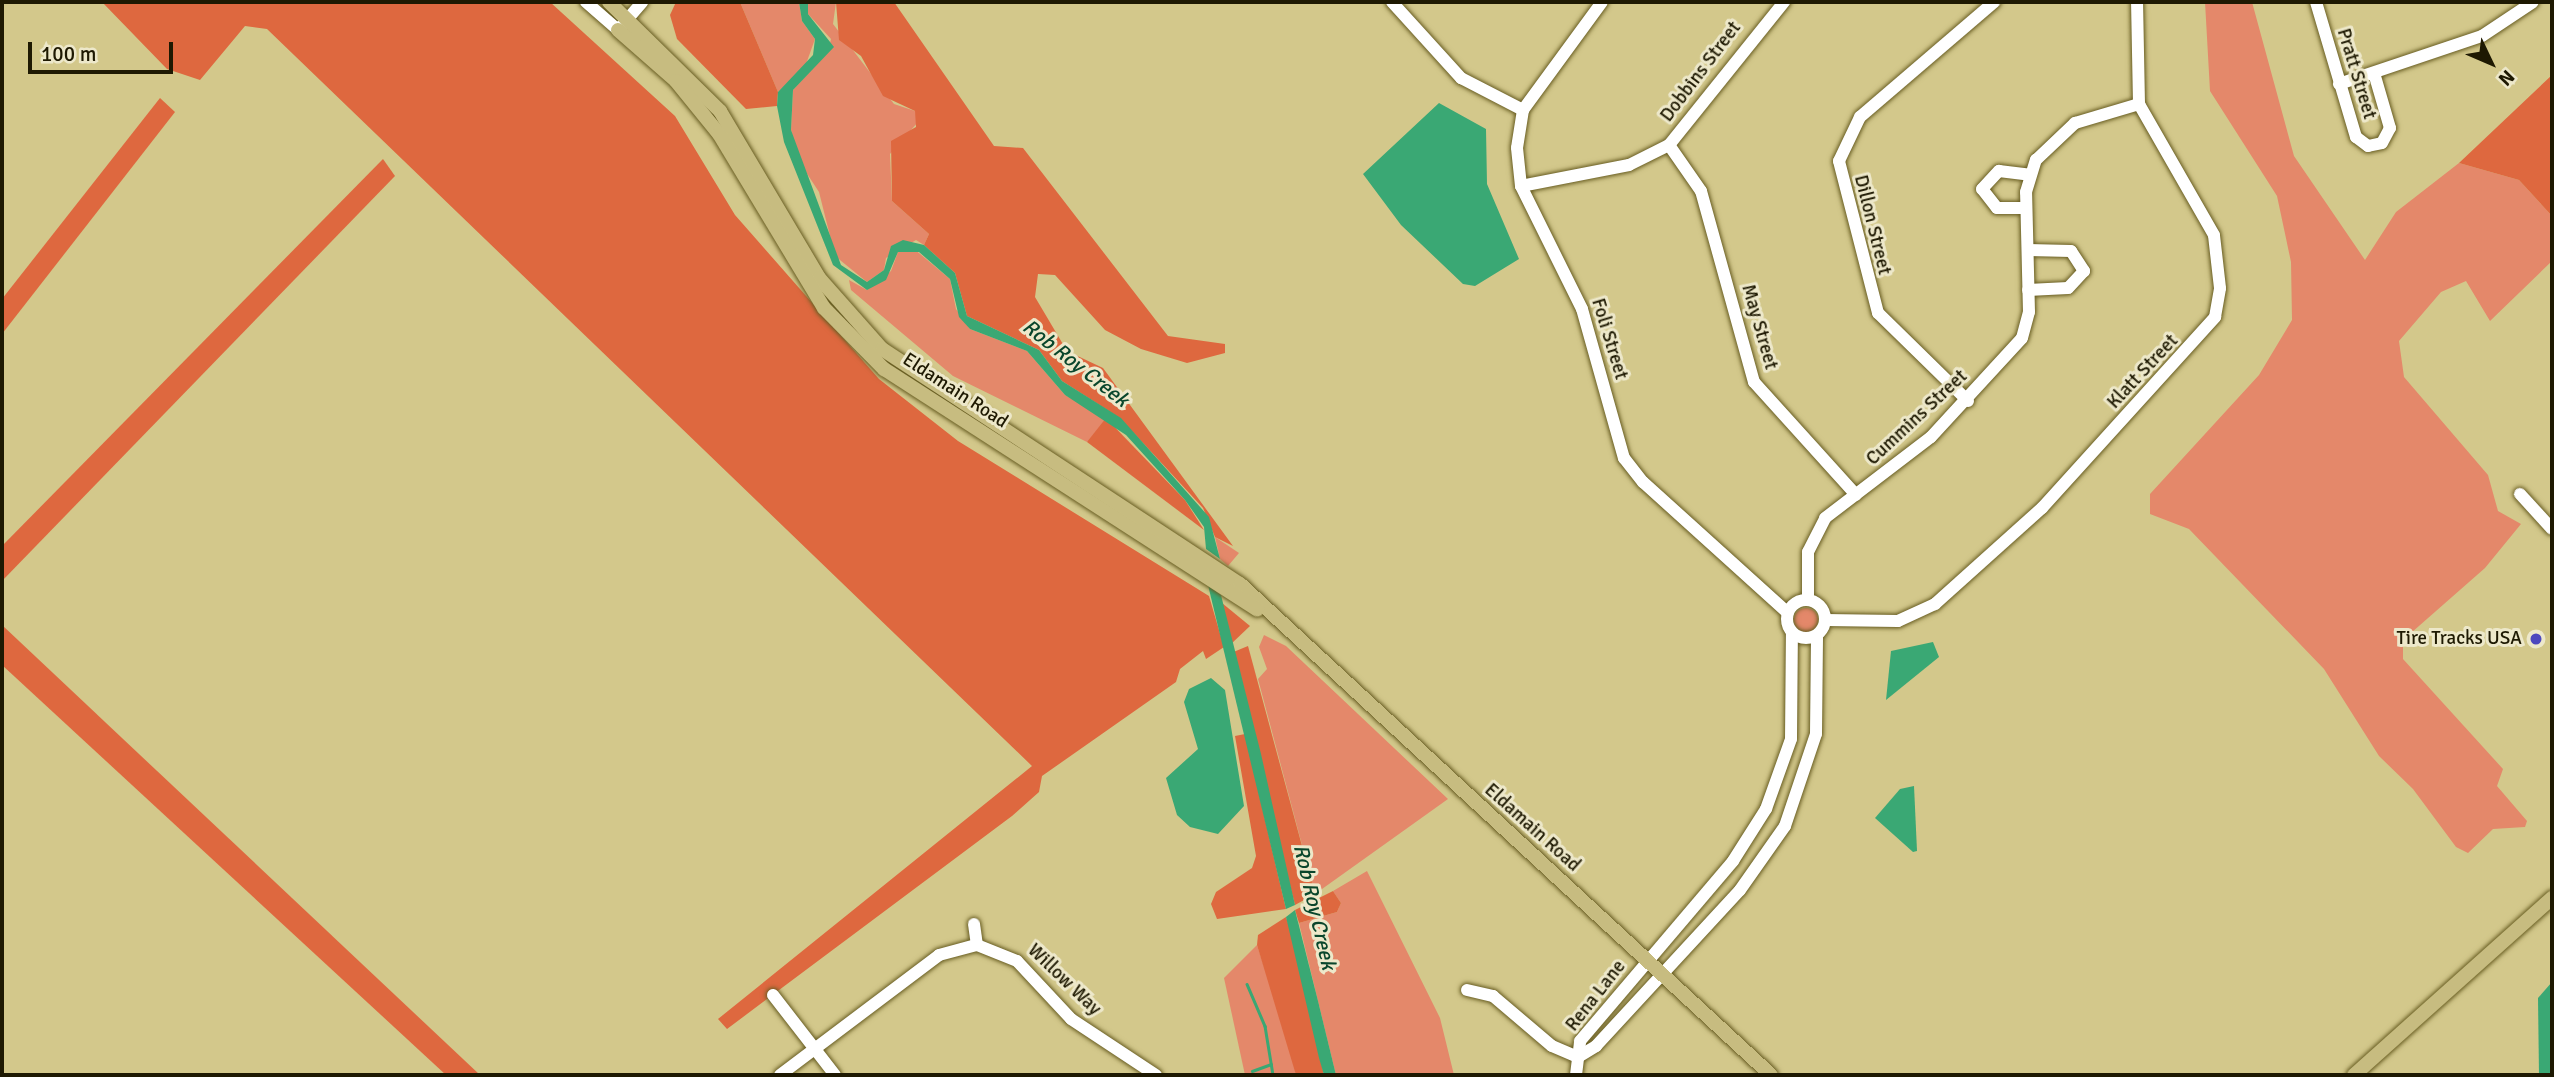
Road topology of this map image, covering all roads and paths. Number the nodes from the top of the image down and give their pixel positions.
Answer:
1 (586, 2) edge
2 (609, 2) edge
3 (642, 2) edge
4 (1392, 2) edge
5 (1602, 2) edge
6 (1784, 2) edge
7 (1994, 2) edge
8 (2137, 2) edge
9 (2316, 2) edge
10 (2533, 2) edge
11 (628, 19) junction
12 (618, 30) junction
13 (2374, 73) junction
14 (2339, 84) junction
15 (2139, 104) junction
16 (1523, 110) junction
17 (1669, 145) junction
18 (2030, 175) junction
19 (1521, 187) junction
20 (2026, 208) junction
21 (2028, 250) junction
22 (2028, 290) junction
23 (1968, 401) junction
24 (2520, 494) dead end
25 (1856, 495) junction
26 (2552, 529) edge
27 (1808, 600) junction
28 (1265, 613) junction
29 (1788, 613) junction
30 (1825, 620) junction
31 (1792, 633) junction
32 (1817, 635) junction
33 (2552, 898) edge
34 (974, 925) dead end
35 (977, 945) junction
36 (1647, 960) junction
37 (1663, 974) junction
38 (1467, 990) dead end
39 (773, 995) dead end
40 (814, 1049) junction
41 (1578, 1057) junction
42 (780, 1075) edge
43 (835, 1075) edge
44 (1156, 1075) edge
45 (1576, 1075) edge
46 (1771, 1075) edge
47 (2354, 1075) edge

1 - 12 street, Eldamain Road
2 - 11 main road, Eldamain Road
3 - 11 street
4 - 16 street
5 - 16 street, Foli Street
6 - 17 street, Dobbins Street
7 - 23 street, Dillon Street
8 - 15 street, Klatt Street
9 - 14 street, Pratt Street
10 - 13 street
11 - 12 street
11 - 28 main road, Eldamain Road
12 - 28 main road, Eldamain Road
13 - 14 street
13 - 14 street, Pratt Street
15 - 18 street, Cummins Street
15 - 30 street, Klatt Street
16 - 19 street, Foli Street
17 - 19 street, Dobbins Street
17 - 25 street, May Street
18 - 20 street, Cummins Street
18 - 20 street
19 - 29 street, Foli Street
20 - 21 street, Cummins Street
21 - 22 street, Cummins Street
21 - 22 street
22 - 23 street, Cummins Street
23 - 25 street, Cummins Street
24 - 26 street
25 - 27 street, Cummins Street
27 - 29 street
27 - 30 street
28 - 36 main road, Eldamain Road
29 - 31 street
30 - 32 street
31 - 32 street
31 - 36 street
32 - 37 street
33 - 47 main road
34 - 35 street
35 - 40 street
35 - 44 street, Willow Way
36 - 37 main road, Eldamain Road
36 - 41 street, Rena Lane
37 - 41 street, Rena Lane
37 - 46 main road, Eldamain Road
38 - 41 street
39 - 40 street
40 - 42 street
40 - 43 street
41 - 45 street, Rena Lane

